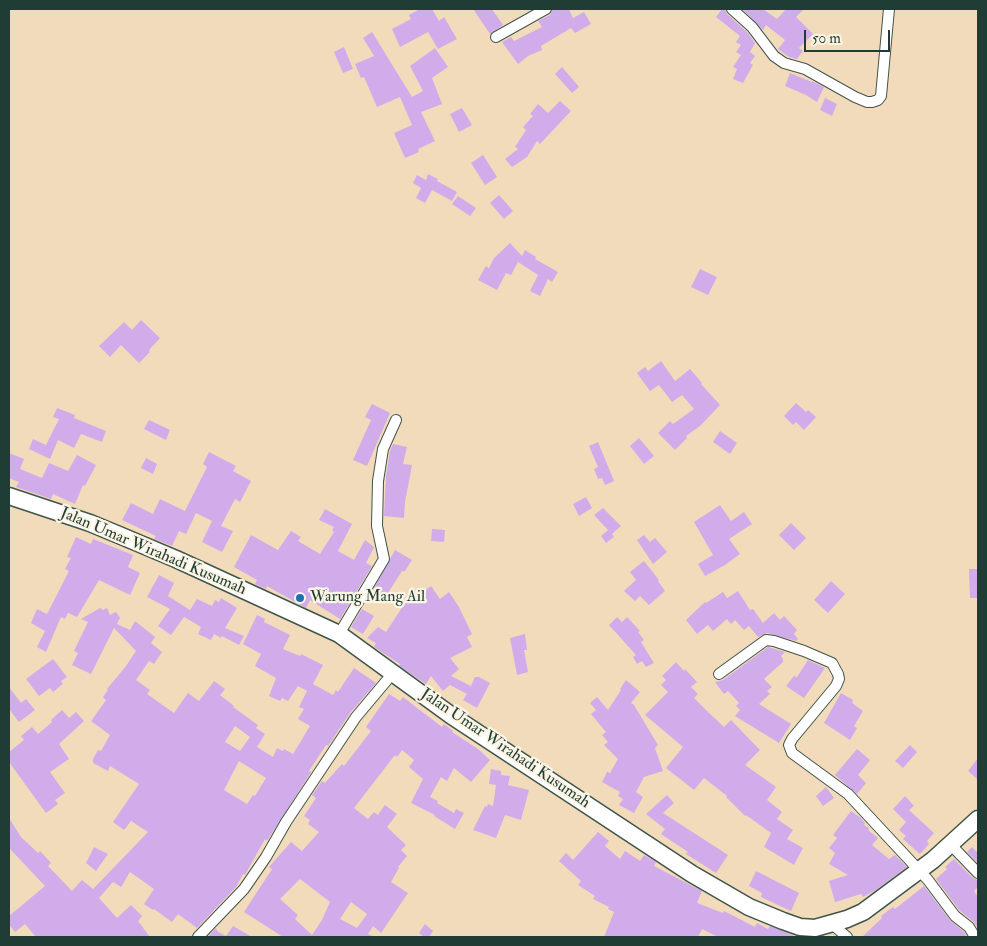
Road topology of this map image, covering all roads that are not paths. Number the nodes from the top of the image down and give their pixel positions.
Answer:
1 (546, 9) edge
2 (732, 9) edge
3 (889, 9) edge
4 (496, 37) dead end
5 (396, 420) dead end
6 (9, 496) edge
7 (339, 634) junction
8 (393, 673) junction
9 (719, 674) dead end
10 (978, 819) edge
11 (951, 846) junction
12 (920, 871) junction
13 (978, 873) edge
14 (832, 924) junction
15 (198, 937) edge
16 (847, 937) edge
17 (975, 937) edge

1 - 4 street
2 - 3 street
5 - 7 street
6 - 7 main road, Jalan Umar Wirahadi Kusumah
7 - 8 main road, Jalan Umar Wirahadi Kusumah
8 - 14 main road, Jalan Umar Wirahadi Kusumah
8 - 15 street
9 - 12 street
10 - 11 main road, Jalan Umar Wirahadi Kusumah
11 - 12 main road, Jalan Umar Wirahadi Kusumah
11 - 13 street
12 - 14 main road, Jalan Umar Wirahadi Kusumah
12 - 17 street
14 - 16 street

